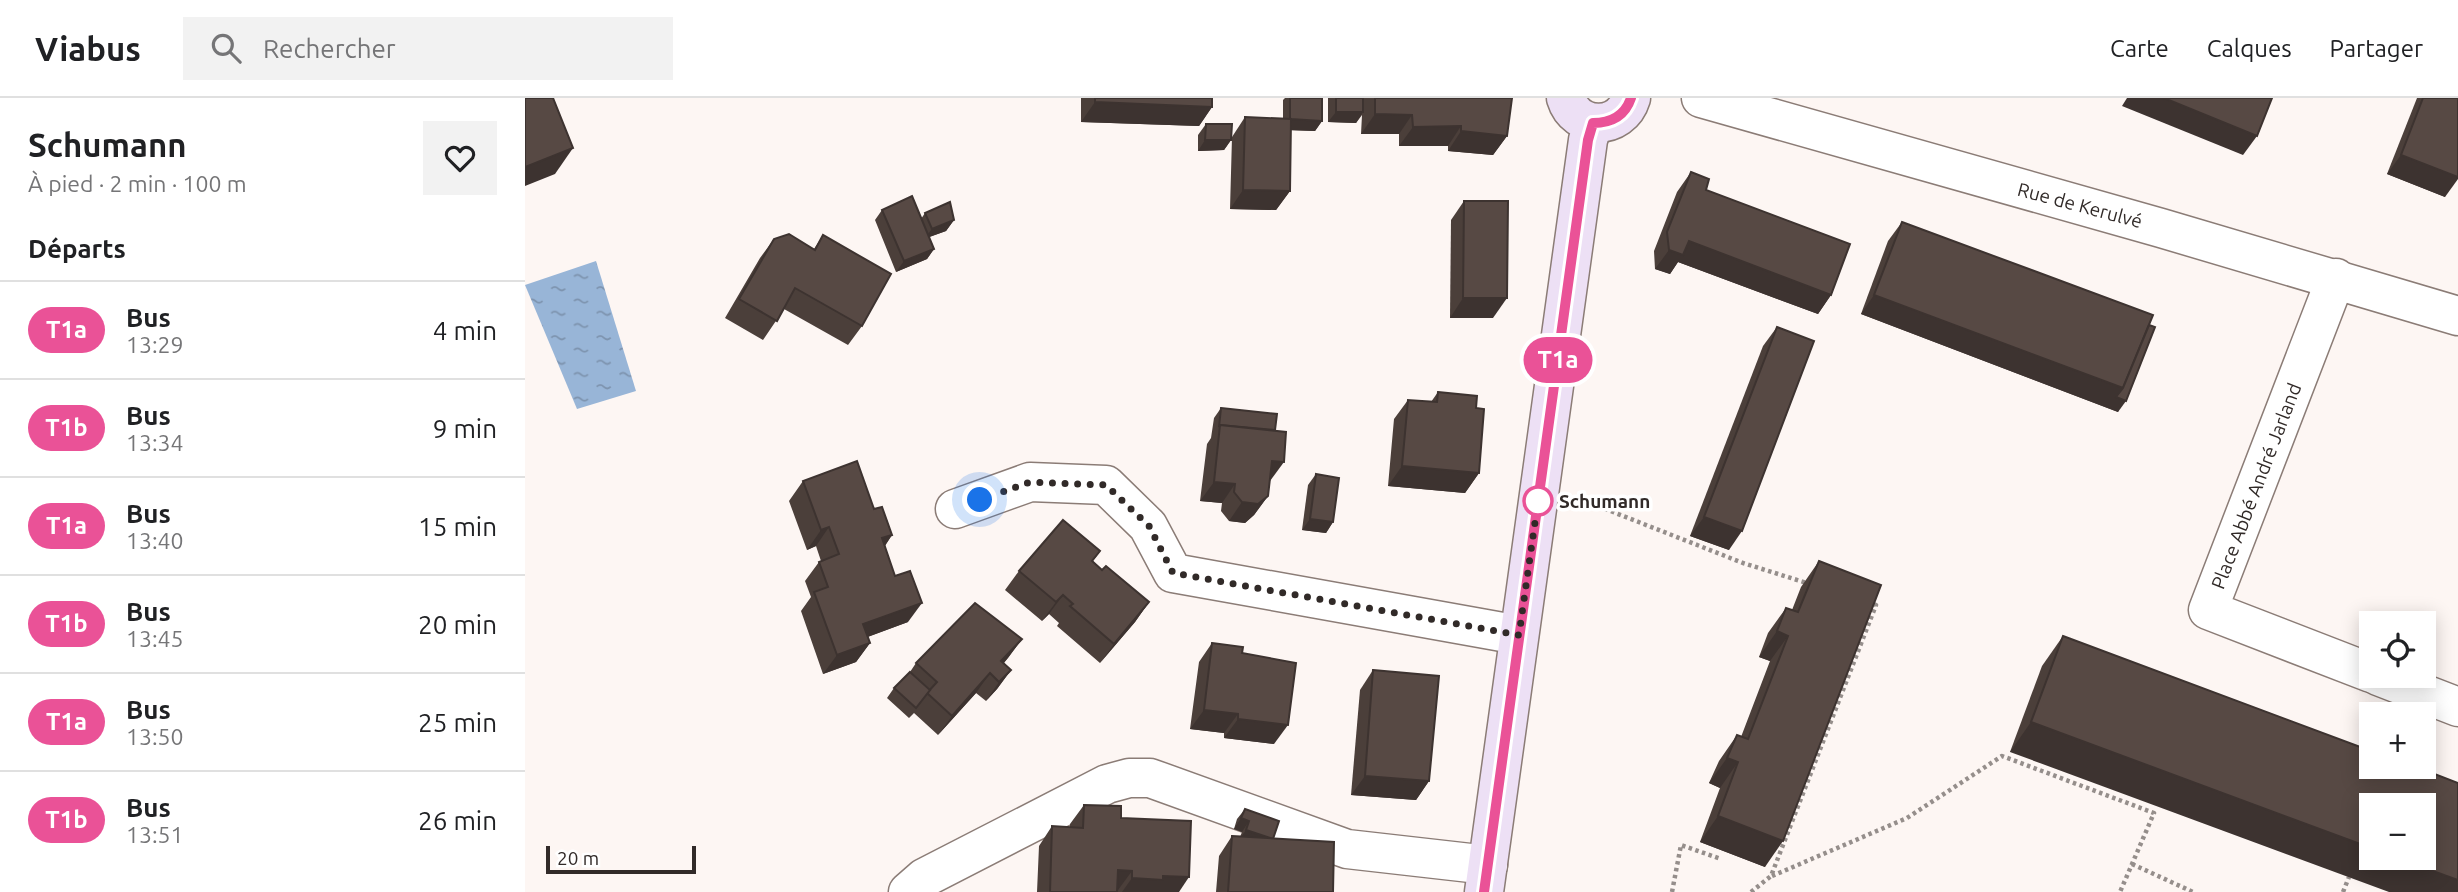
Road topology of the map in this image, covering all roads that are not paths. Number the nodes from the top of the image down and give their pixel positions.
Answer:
1 (1631, 98) edge
2 (1701, 98) edge
3 (1580, 111) edge
4 (2336, 278) junction
5 (2458, 316) edge
6 (955, 509) dead end
7 (1519, 635) junction
8 (2359, 668) edge
9 (2409, 688) edge
10 (2458, 707) edge
11 (1486, 879) edge
12 (908, 892) edge

1 - 3 street
2 - 4 street, Rue de Kerulvé
3 - 7 street
4 - 5 street, Rue de Kerulvé
4 - 8 street, Place Abbé André Jarland
6 - 7 street
7 - 11 street
9 - 10 street
11 - 12 street

